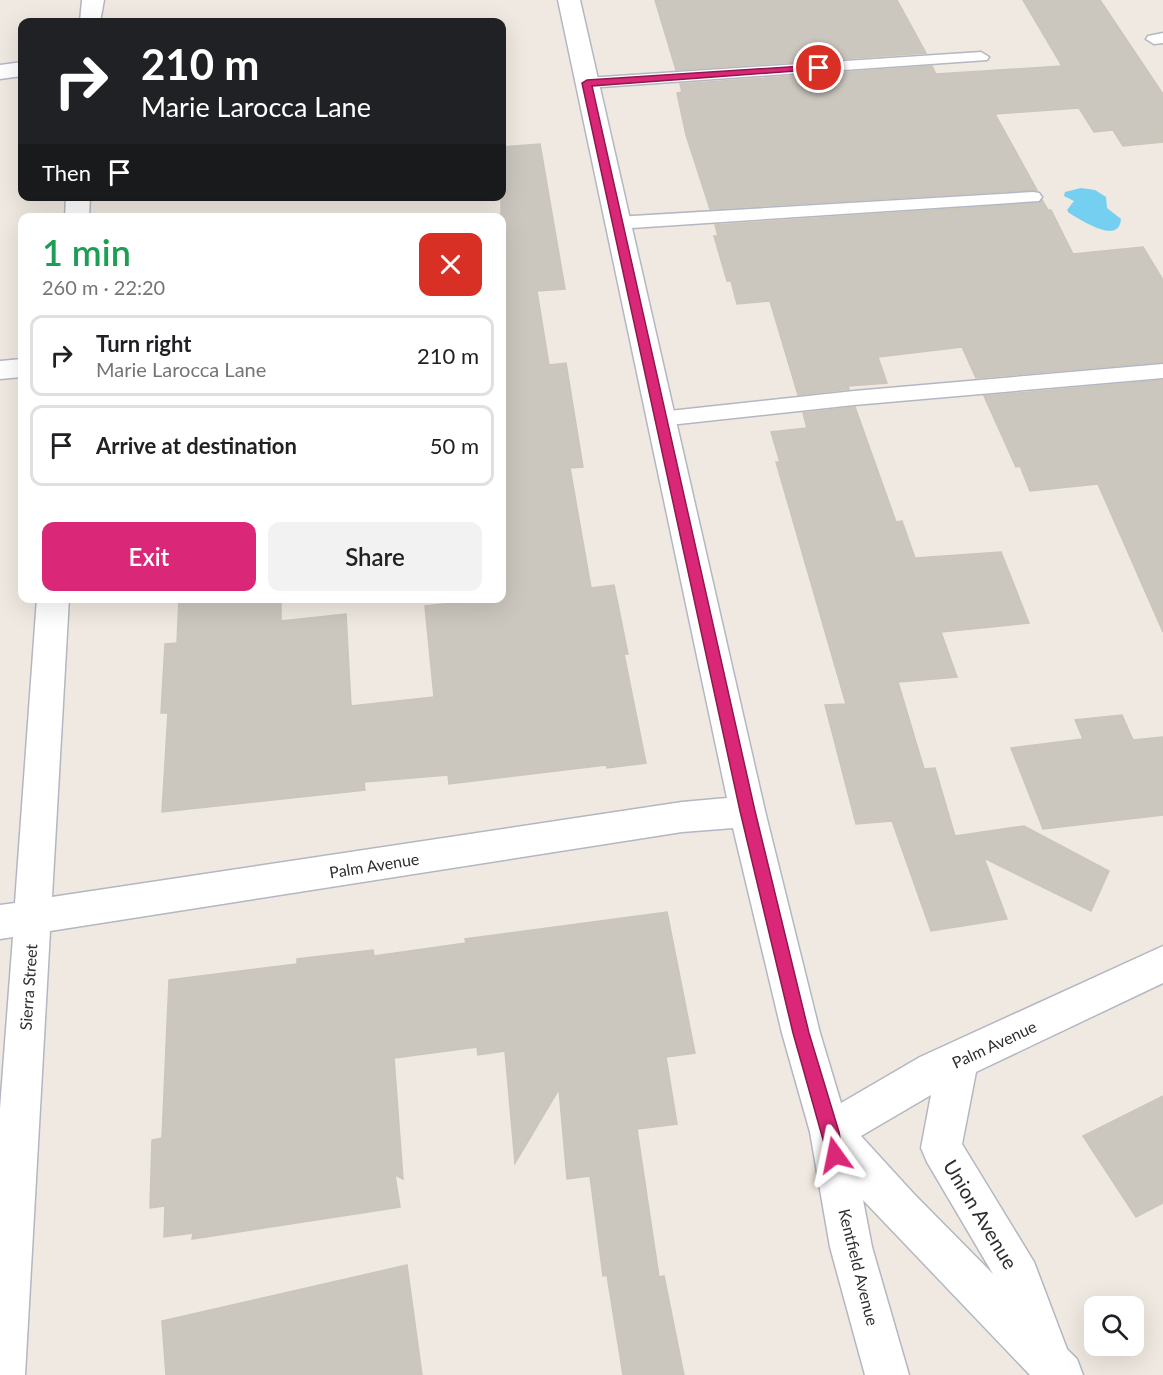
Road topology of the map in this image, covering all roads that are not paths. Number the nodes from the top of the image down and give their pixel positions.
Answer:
1 (93, 0) edge
2 (569, 0) edge
3 (91, 18) edge
4 (981, 57) dead end
5 (18, 70) edge
6 (0, 72) edge
7 (587, 83) junction
8 (1033, 198) dead end
9 (616, 223) junction
10 (18, 368) edge
11 (0, 370) edge
12 (1163, 371) edge
13 (660, 419) junction
14 (52, 603) edge
15 (747, 811) junction
16 (16, 920) edge
17 (1163, 964) edge
18 (958, 1062) junction
19 (831, 1132) junction
20 (1056, 1369) edge
21 (3, 1375) edge
22 (887, 1375) edge

1 - 3 street
2 - 7 street, Kentfield Avenue
4 - 7 lane
5 - 6 street
7 - 9 street, Kentfield Avenue
8 - 9 lane
9 - 13 street, Kentfield Avenue
10 - 11 street
12 - 13 lane
13 - 15 street, Kentfield Avenue
14 - 16 street, Sierra Street
15 - 16 street, Palm Avenue
15 - 19 street, Kentfield Avenue
16 - 21 street, Sierra Street
17 - 18 street, Palm Avenue
18 - 19 street, Palm Avenue
18 - 20 street, Union Avenue
19 - 20 street, Union Avenue
19 - 22 street, Kentfield Avenue

